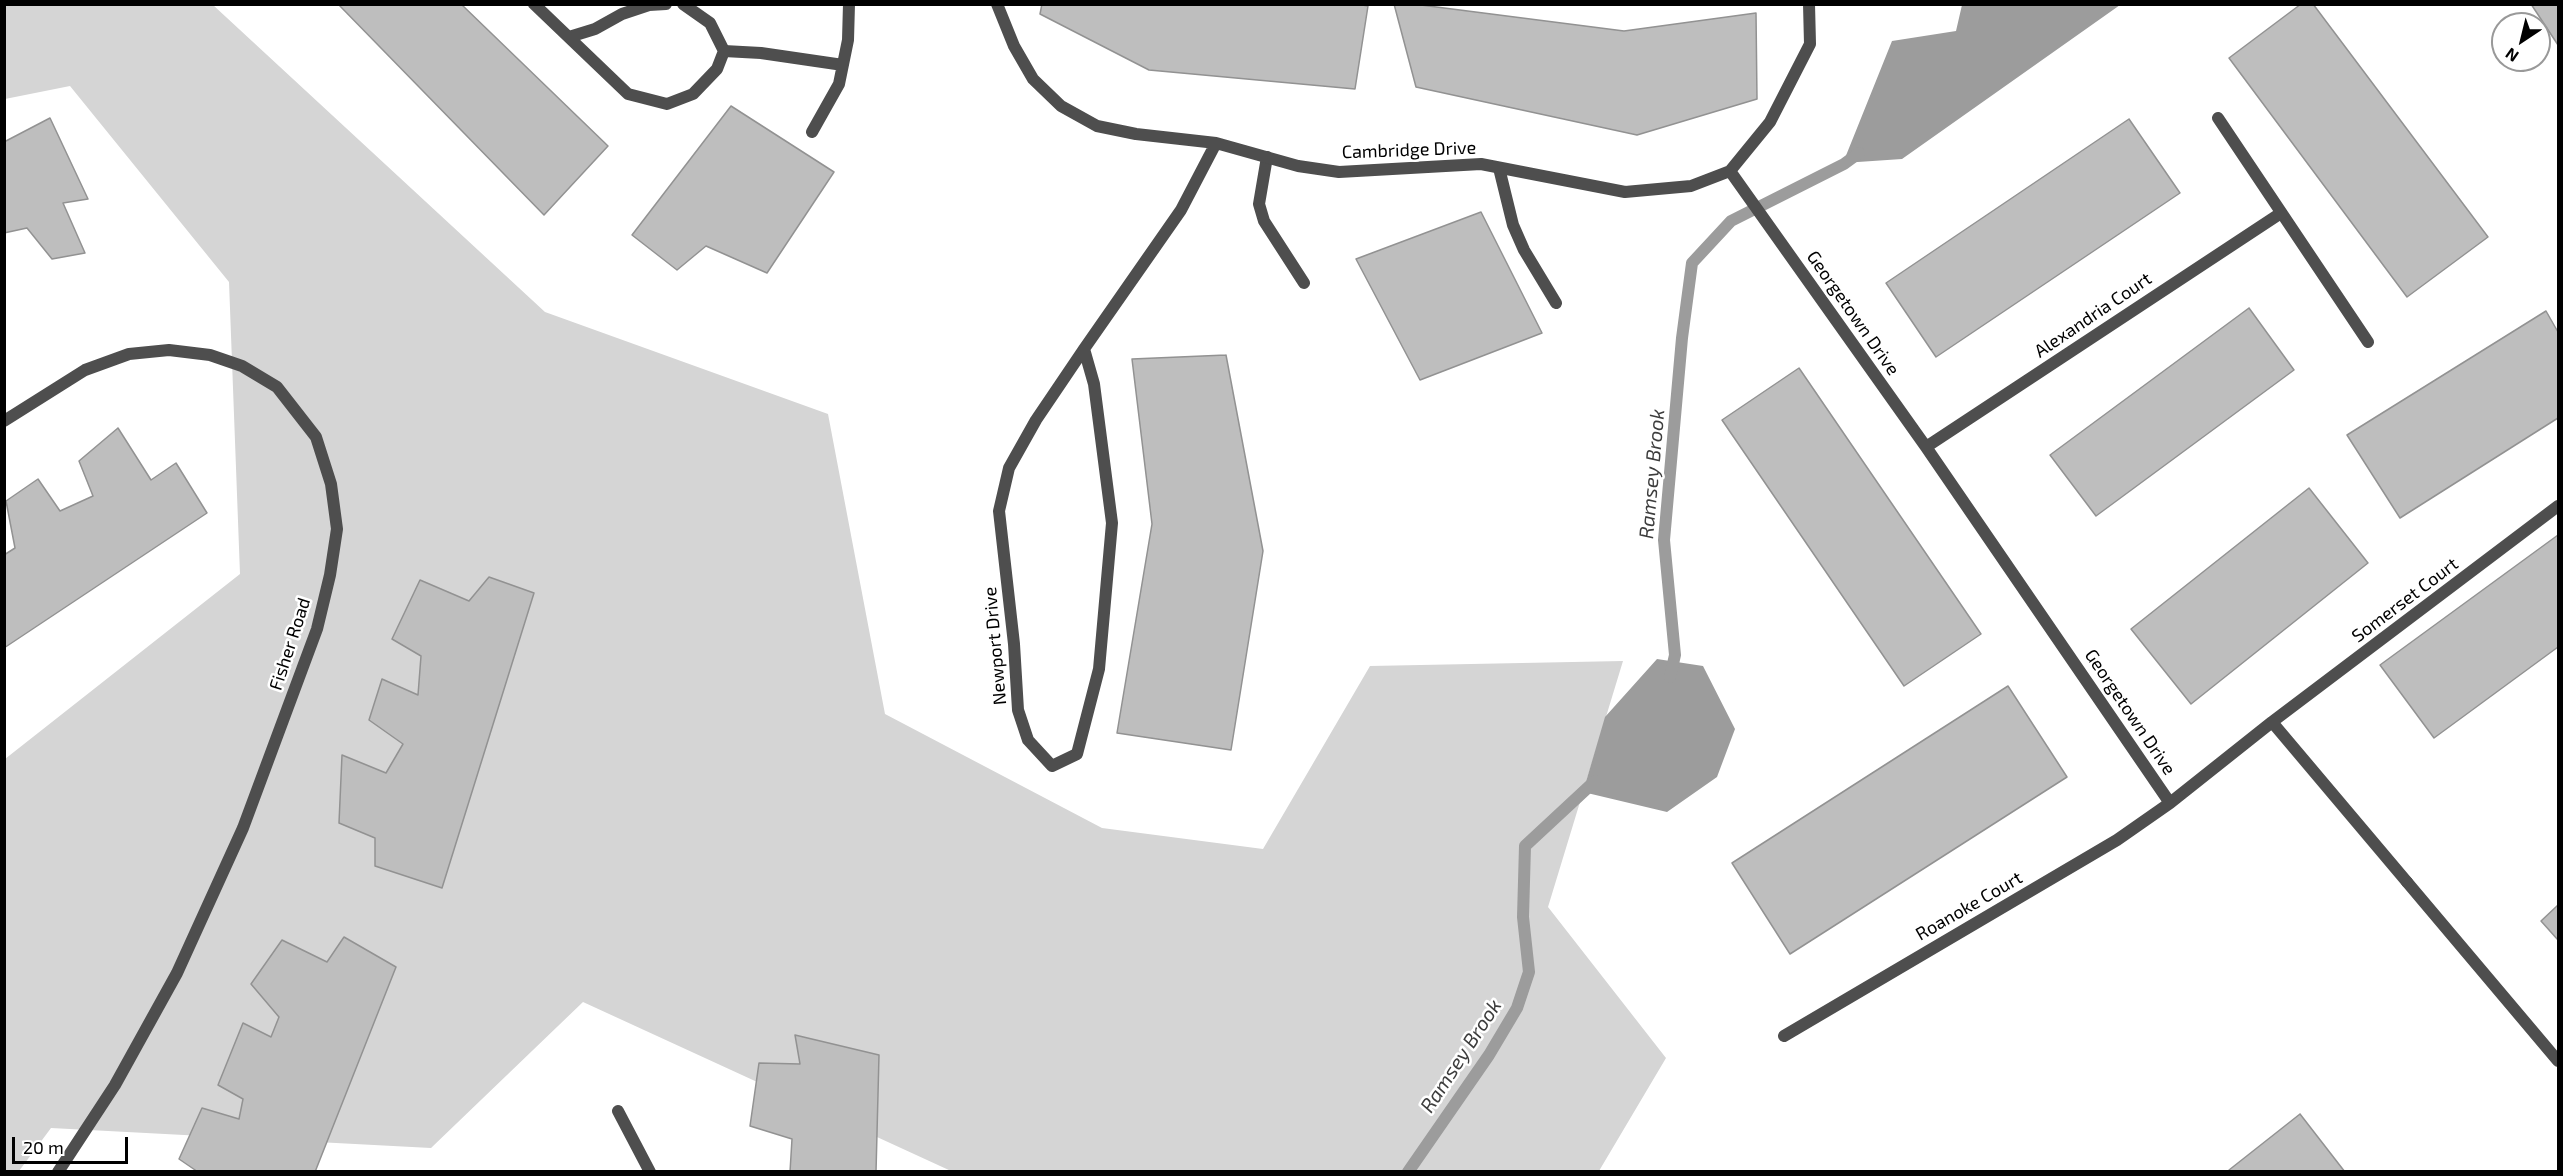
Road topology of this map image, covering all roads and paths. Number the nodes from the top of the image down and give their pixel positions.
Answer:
1 (534, 4) edge
2 (666, 4) edge
3 (683, 4) edge
4 (849, 4) edge
5 (998, 4) edge
6 (1809, 4) edge
7 (569, 37) junction
8 (724, 51) junction
9 (843, 65) junction
10 (2218, 118) dead end
11 (812, 132) dead end
12 (1216, 143) junction
13 (1267, 157) junction
14 (1499, 168) junction
15 (1730, 171) junction
16 (2281, 213) junction
17 (1304, 283) dead end
18 (1556, 303) dead end
19 (2368, 342) dead end
20 (1084, 349) junction
21 (4, 421) edge
22 (1926, 447) junction
23 (2559, 506) edge
24 (2272, 722) junction
25 (2170, 803) junction
26 (1784, 1036) dead end
27 (2559, 1061) edge
28 (618, 1111) dead end
29 (58, 1172) edge
30 (650, 1172) edge

1 - 7 street
2 - 7 street
3 - 8 street
4 - 9 street
5 - 12 street, Cambridge Drive
6 - 15 street, Cambridge Drive
7 - 8 street
8 - 9 street
9 - 11 street
10 - 16 street
12 - 13 street, Cambridge Drive
12 - 20 street, Newport Drive
13 - 14 street, Cambridge Drive
13 - 17 street
14 - 15 street, Cambridge Drive
14 - 18 street
15 - 22 street, Georgetown Drive
16 - 19 street
16 - 22 street, Alexandria Court
20 - 20 street, Newport Drive
21 - 29 street, Fisher Road
22 - 25 street, Georgetown Drive
23 - 24 street, Somerset Court
24 - 25 street, Georgetown Drive
24 - 27 street
25 - 26 street, Roanoke Court
28 - 30 street

